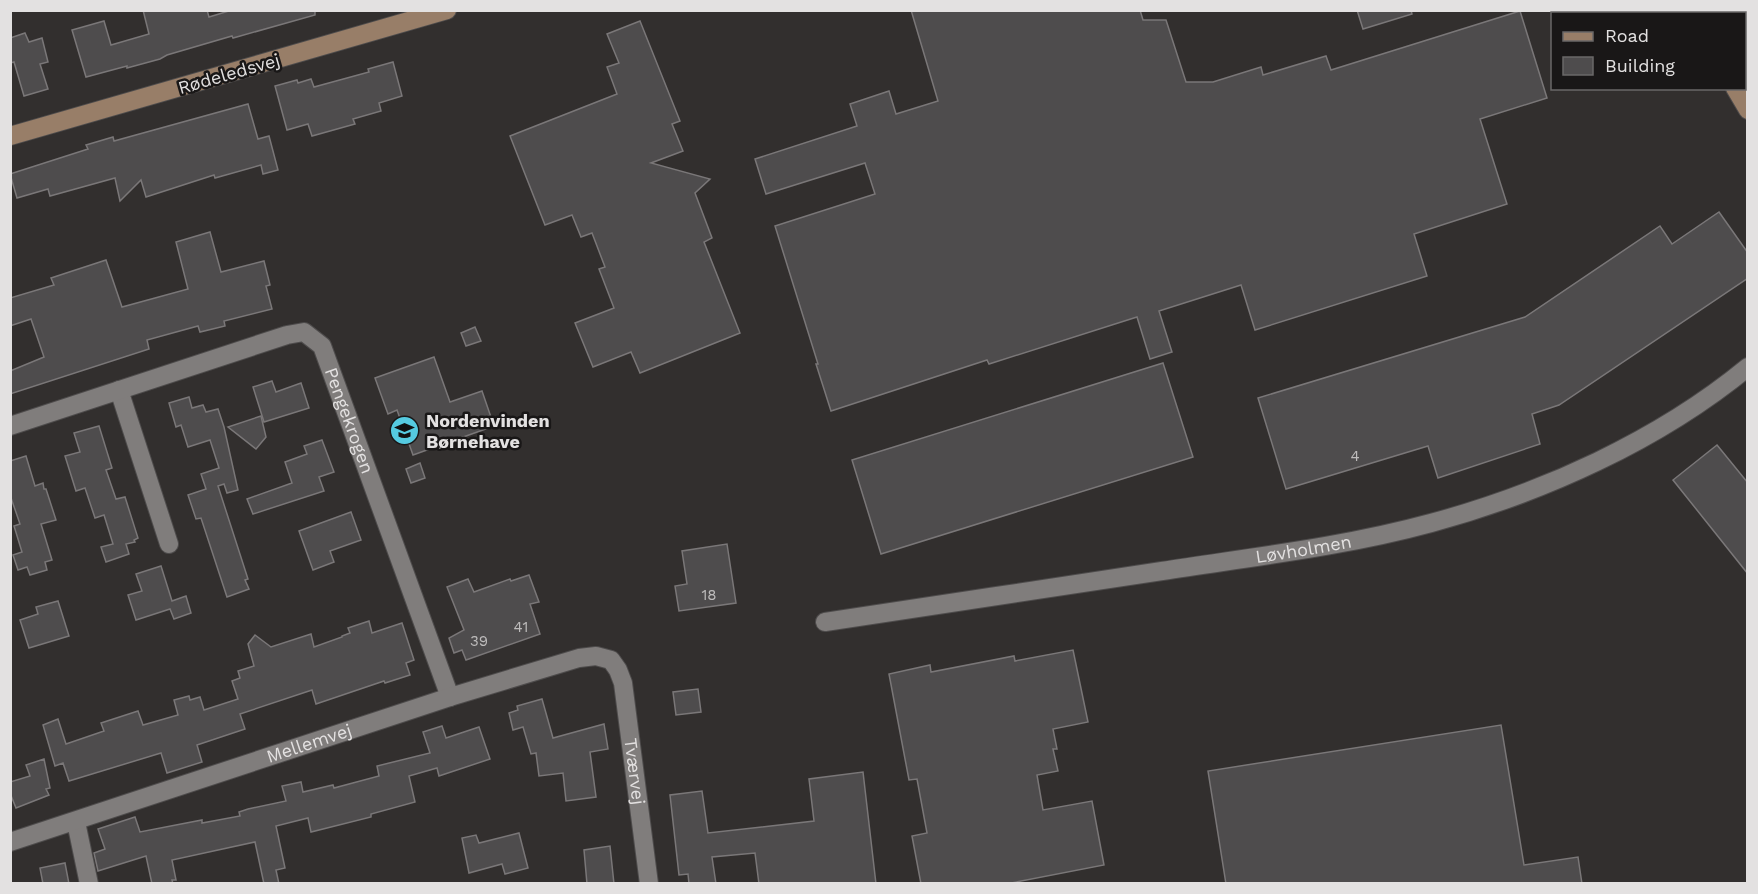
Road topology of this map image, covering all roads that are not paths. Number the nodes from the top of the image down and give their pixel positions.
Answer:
1 (447, 10) edge
2 (1736, 90) edge
3 (1748, 110) edge
4 (10, 136) edge
5 (1748, 367) edge
6 (119, 390) junction
7 (10, 426) edge
8 (169, 544) dead end
9 (825, 622) dead end
10 (611, 660) joint
11 (450, 698) junction
12 (76, 822) junction
13 (10, 842) edge
14 (89, 884) edge
15 (649, 884) edge

1 - 4 street, Rødeledsvej
2 - 3 street
5 - 9 street, Løvholmen
6 - 7 street, Pengekrogen
6 - 8 street
6 - 11 street, Pengekrogen
10 - 11 street, Mellemvej
10 - 15 street, Tværvej
11 - 12 street, Mellemvej
12 - 13 street, Mellemvej
12 - 14 street

